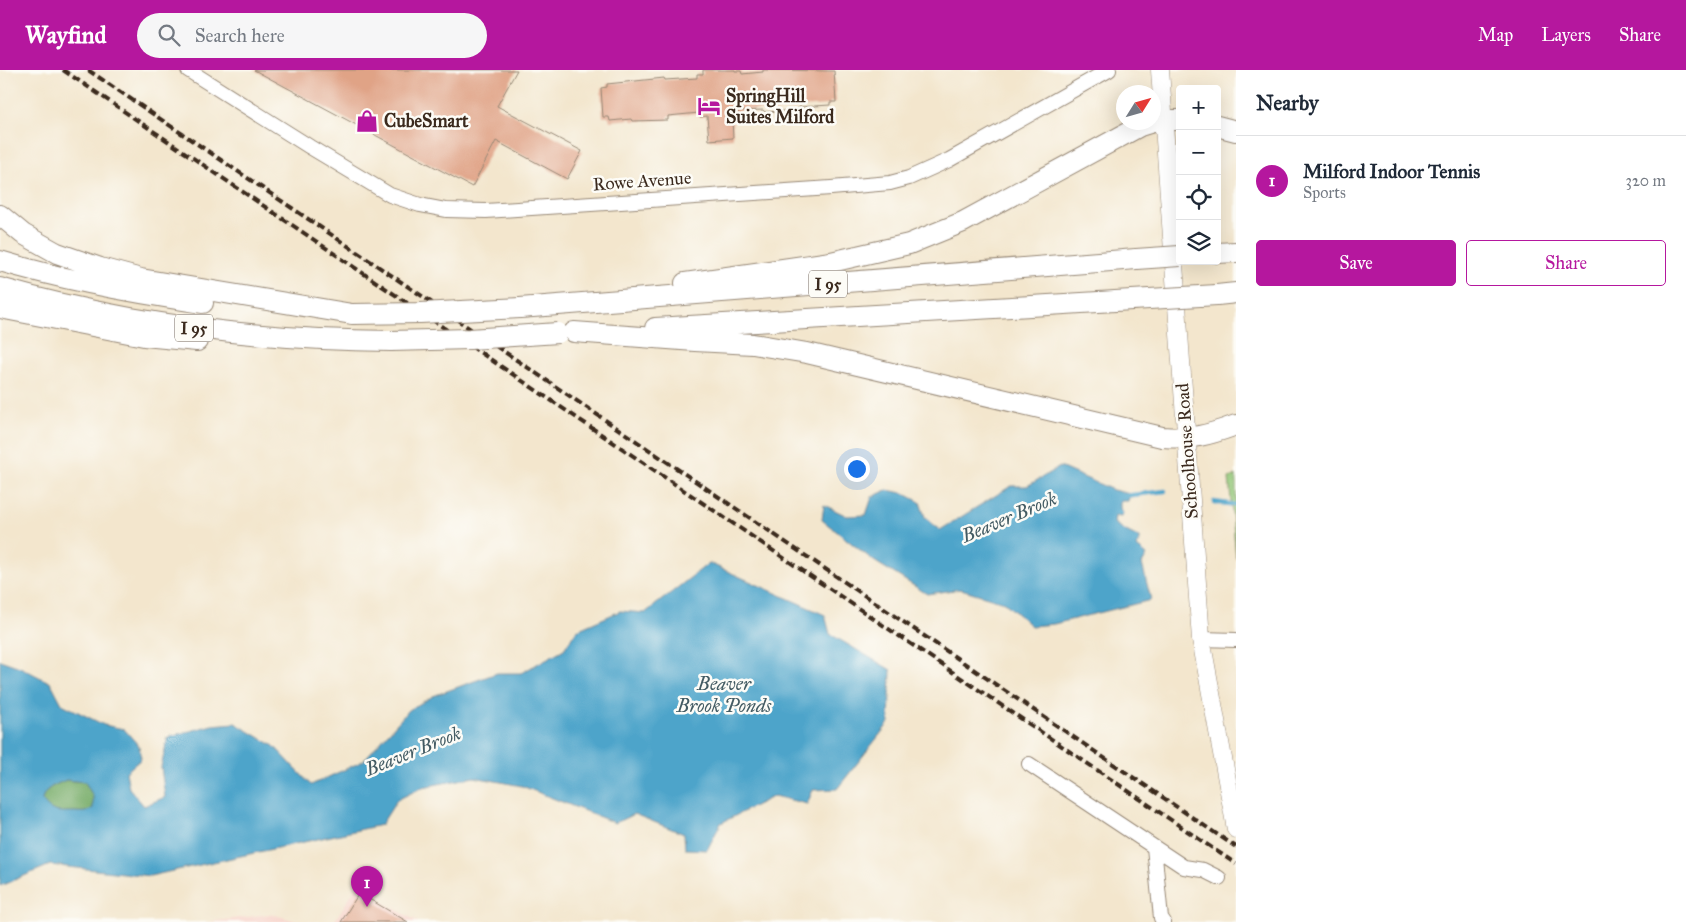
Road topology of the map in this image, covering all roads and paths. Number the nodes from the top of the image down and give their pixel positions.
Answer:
1 (188, 70) edge
2 (1108, 70) edge
3 (1160, 70) edge
4 (1162, 121) edge
5 (1221, 127) edge
6 (1236, 131) edge
7 (0, 215) edge
8 (1236, 252) edge
9 (1221, 253) edge
10 (1176, 256) edge
11 (0, 261) edge
12 (0, 288) edge
13 (1226, 294) edge
14 (577, 304) junction
15 (0, 308) edge
16 (352, 314) junction
17 (566, 333) junction
18 (391, 341) junction
19 (1236, 425) edge
20 (1186, 438) junction
21 (1201, 639) junction
22 (1236, 640) edge
23 (1030, 764) dead end
24 (1236, 829) edge
25 (1154, 847) junction
26 (1219, 878) dead end
27 (1164, 922) edge

1 - 2 street, Rowe Avenue
3 - 4 main road, Schoolhouse Road
4 - 14 highway
4 - 20 main road, Schoolhouse Road
5 - 6 highway
7 - 16 highway
8 - 9 highway
10 - 14 highway, I 95, bridge
11 - 16 highway, I 95
12 - 18 highway, I 95
13 - 17 highway, I 95, bridge
14 - 16 highway, I 95, bridge
15 - 18 highway
17 - 18 highway, I 95, bridge
17 - 20 highway
19 - 20 highway
20 - 21 main road, Schoolhouse Road
21 - 22 street
21 - 24 main road, Schoolhouse Road
23 - 25 street
25 - 26 street
25 - 27 street

